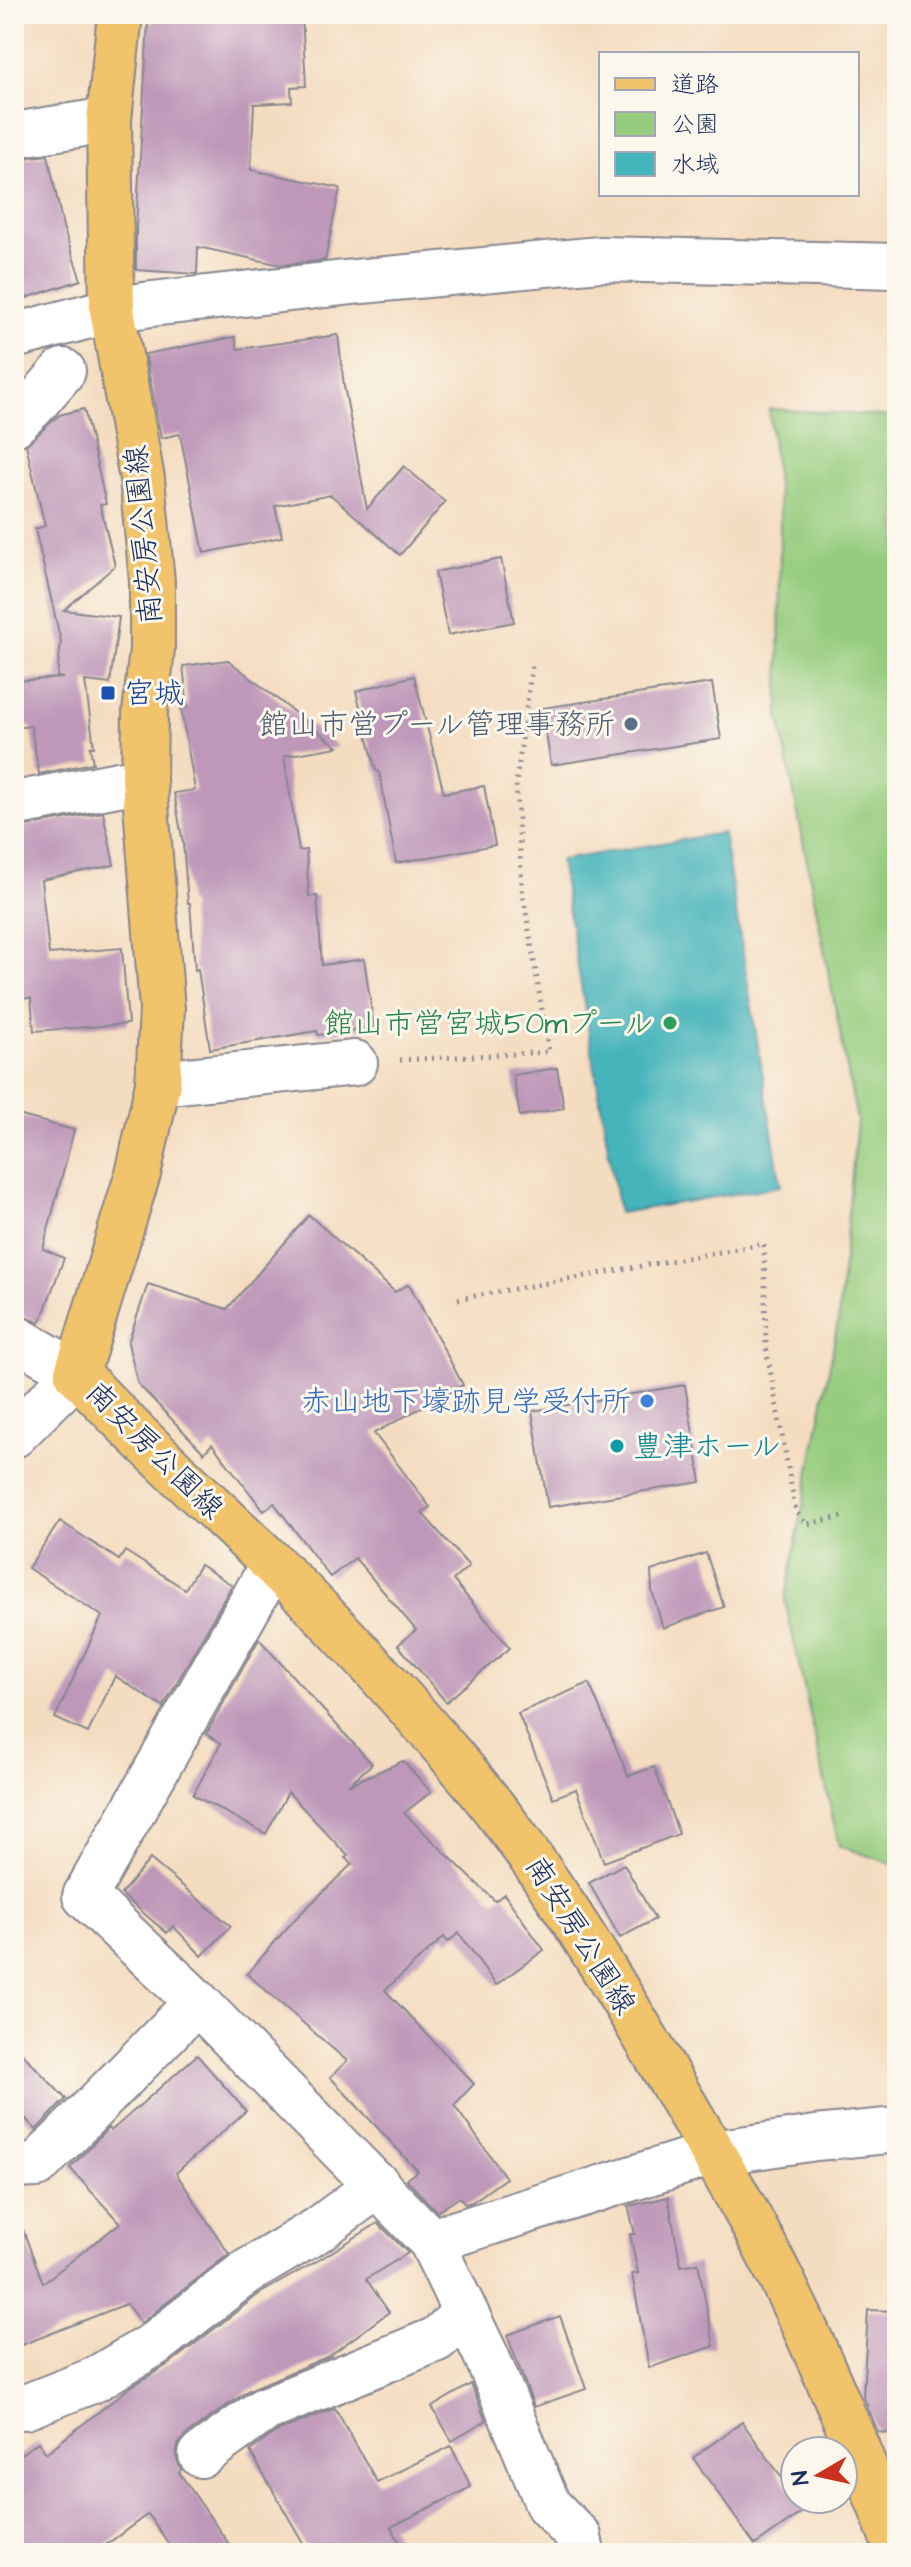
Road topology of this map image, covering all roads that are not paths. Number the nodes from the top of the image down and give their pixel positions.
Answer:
1 (120, 14) edge
2 (109, 120) junction
3 (14, 135) edge
4 (897, 266) edge
5 (112, 310) junction
6 (14, 336) edge
7 (63, 371) dead end
8 (14, 424) edge
9 (144, 779) junction
10 (14, 804) edge
11 (355, 1063) road end
12 (158, 1083) junction
13 (14, 1337) edge
14 (77, 1373) junction
15 (14, 1435) edge
16 (273, 1564) junction
17 (197, 2002) junction
18 (897, 2130) edge
19 (713, 2153) junction
20 (14, 2166) edge
21 (378, 2185) junction
22 (431, 2241) junction
23 (465, 2313) junction
24 (25, 2407) dead end
25 (201, 2455) dead end
26 (884, 2484) edge
27 (897, 2550) edge
28 (582, 2553) edge

1 - 2 main road, 南安房公園線
2 - 3 street
2 - 5 main road, 南安房公園線
4 - 5 street
5 - 6 street
5 - 9 main road, 南安房公園線
7 - 8 street
9 - 10 street
9 - 12 main road, 南安房公園線
11 - 12 street
12 - 14 main road, 南安房公園線
13 - 14 street
14 - 15 street
14 - 16 main road, 南安房公園線
16 - 17 street
16 - 19 main road, 南安房公園線
17 - 20 street
17 - 21 street
18 - 19 street
19 - 22 street
19 - 26 main road, 南安房公園線
21 - 22 street
21 - 24 street
22 - 23 street
23 - 25 street
23 - 28 street
26 - 27 main road, 南安房公園線

